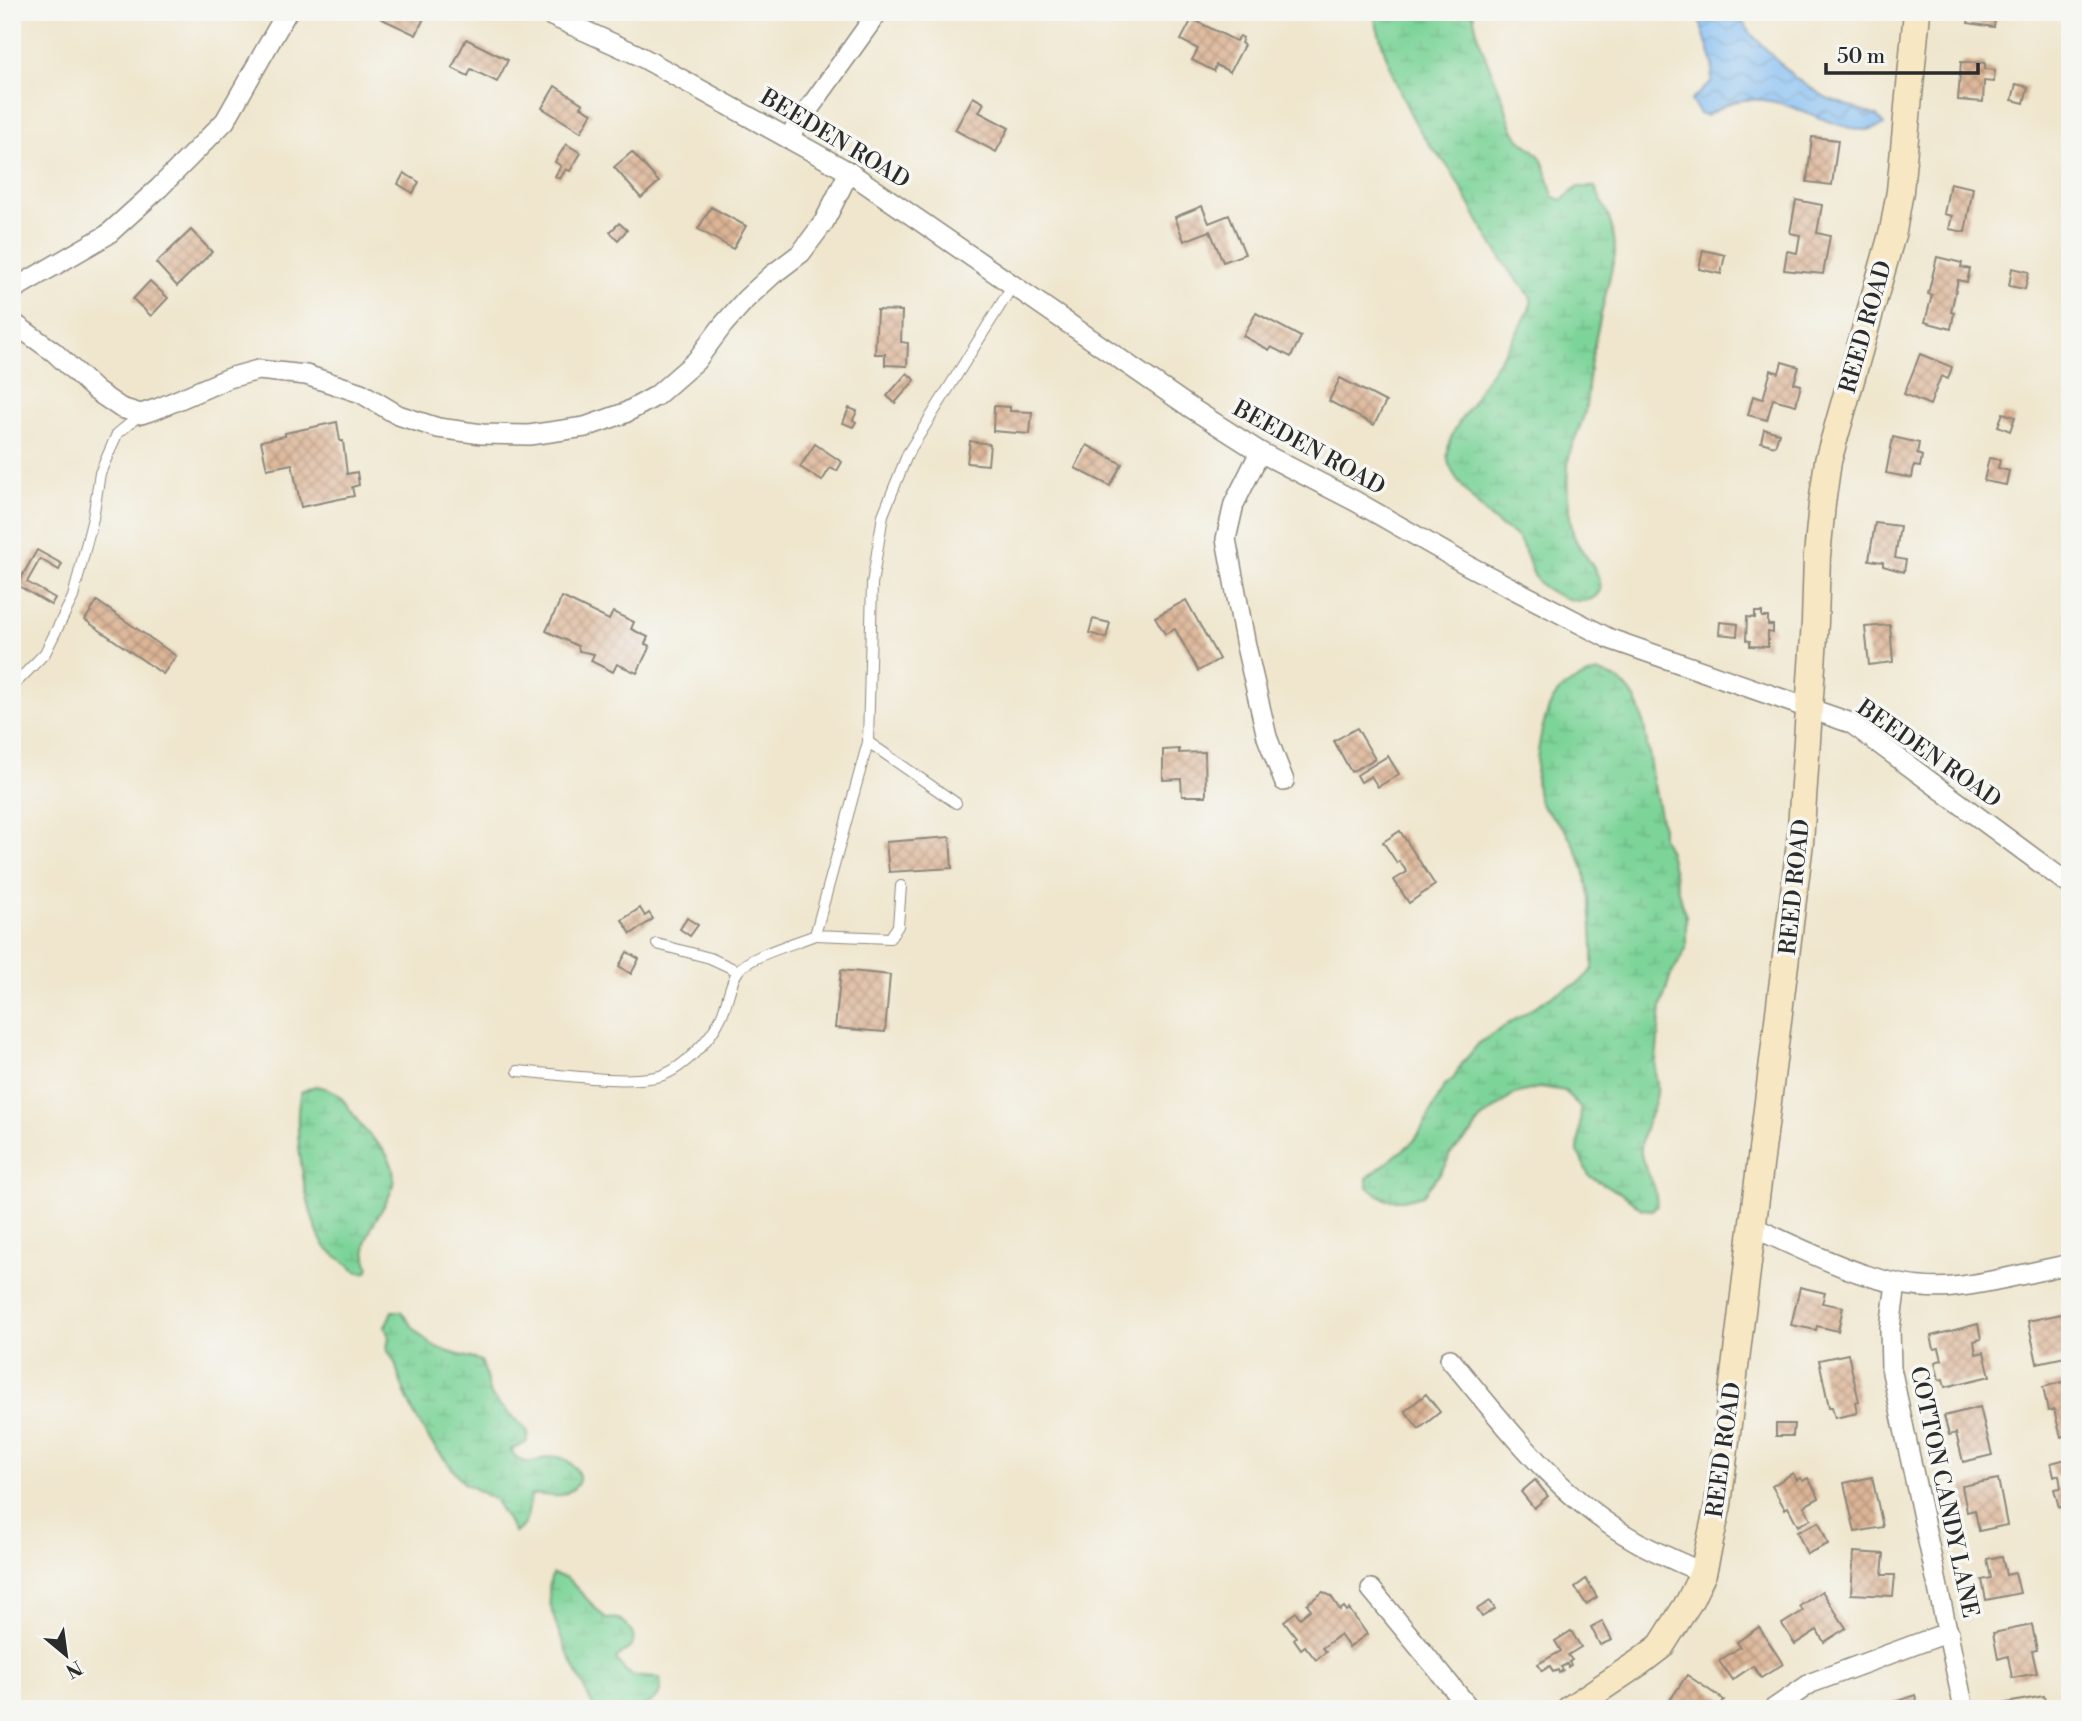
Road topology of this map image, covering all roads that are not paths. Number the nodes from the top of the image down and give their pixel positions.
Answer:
1 (287, 12) edge
2 (543, 12) edge
3 (878, 12) edge
4 (1917, 12) edge
5 (788, 138) junction
6 (849, 172) junction
7 (1013, 285) junction
8 (12, 290) edge
9 (12, 322) edge
10 (141, 414) junction
11 (1260, 452) junction
12 (12, 687) edge
13 (1808, 707) junction
14 (868, 742) junction
15 (1284, 781) dead end
16 (956, 803) dead end
17 (2070, 885) edge
18 (901, 886) dead end
19 (815, 935) junction
20 (657, 944) dead end
21 (738, 971) junction
22 (518, 1070) dead end
23 (1753, 1227) junction
24 (2070, 1264) edge
25 (1896, 1284) junction
26 (1450, 1359) dead end
27 (1703, 1573) junction
28 (1371, 1589) dead end
29 (1948, 1632) junction
30 (1470, 1709) edge
31 (1570, 1709) edge
32 (1773, 1709) edge
33 (1964, 1709) edge

1 - 8 street
2 - 5 street, BEEDEN ROAD
3 - 5 street
4 - 13 street, REED ROAD
5 - 6 street, BEEDEN ROAD
6 - 7 street, BEEDEN ROAD
6 - 10 street
7 - 11 street, BEEDEN ROAD
7 - 14 lane
9 - 10 street
10 - 12 lane
11 - 13 street, BEEDEN ROAD
11 - 15 street
13 - 17 street, BEEDEN ROAD
13 - 23 street, REED ROAD
14 - 16 lane
14 - 19 lane
18 - 19 lane
19 - 21 lane
20 - 21 lane
21 - 22 lane
23 - 25 street
23 - 27 street, REED ROAD
24 - 25 street
25 - 29 street, COTTON CANDY LANE
26 - 27 street
27 - 31 street, REED ROAD
28 - 30 street
29 - 32 street
29 - 33 street, COTTON CANDY LANE

